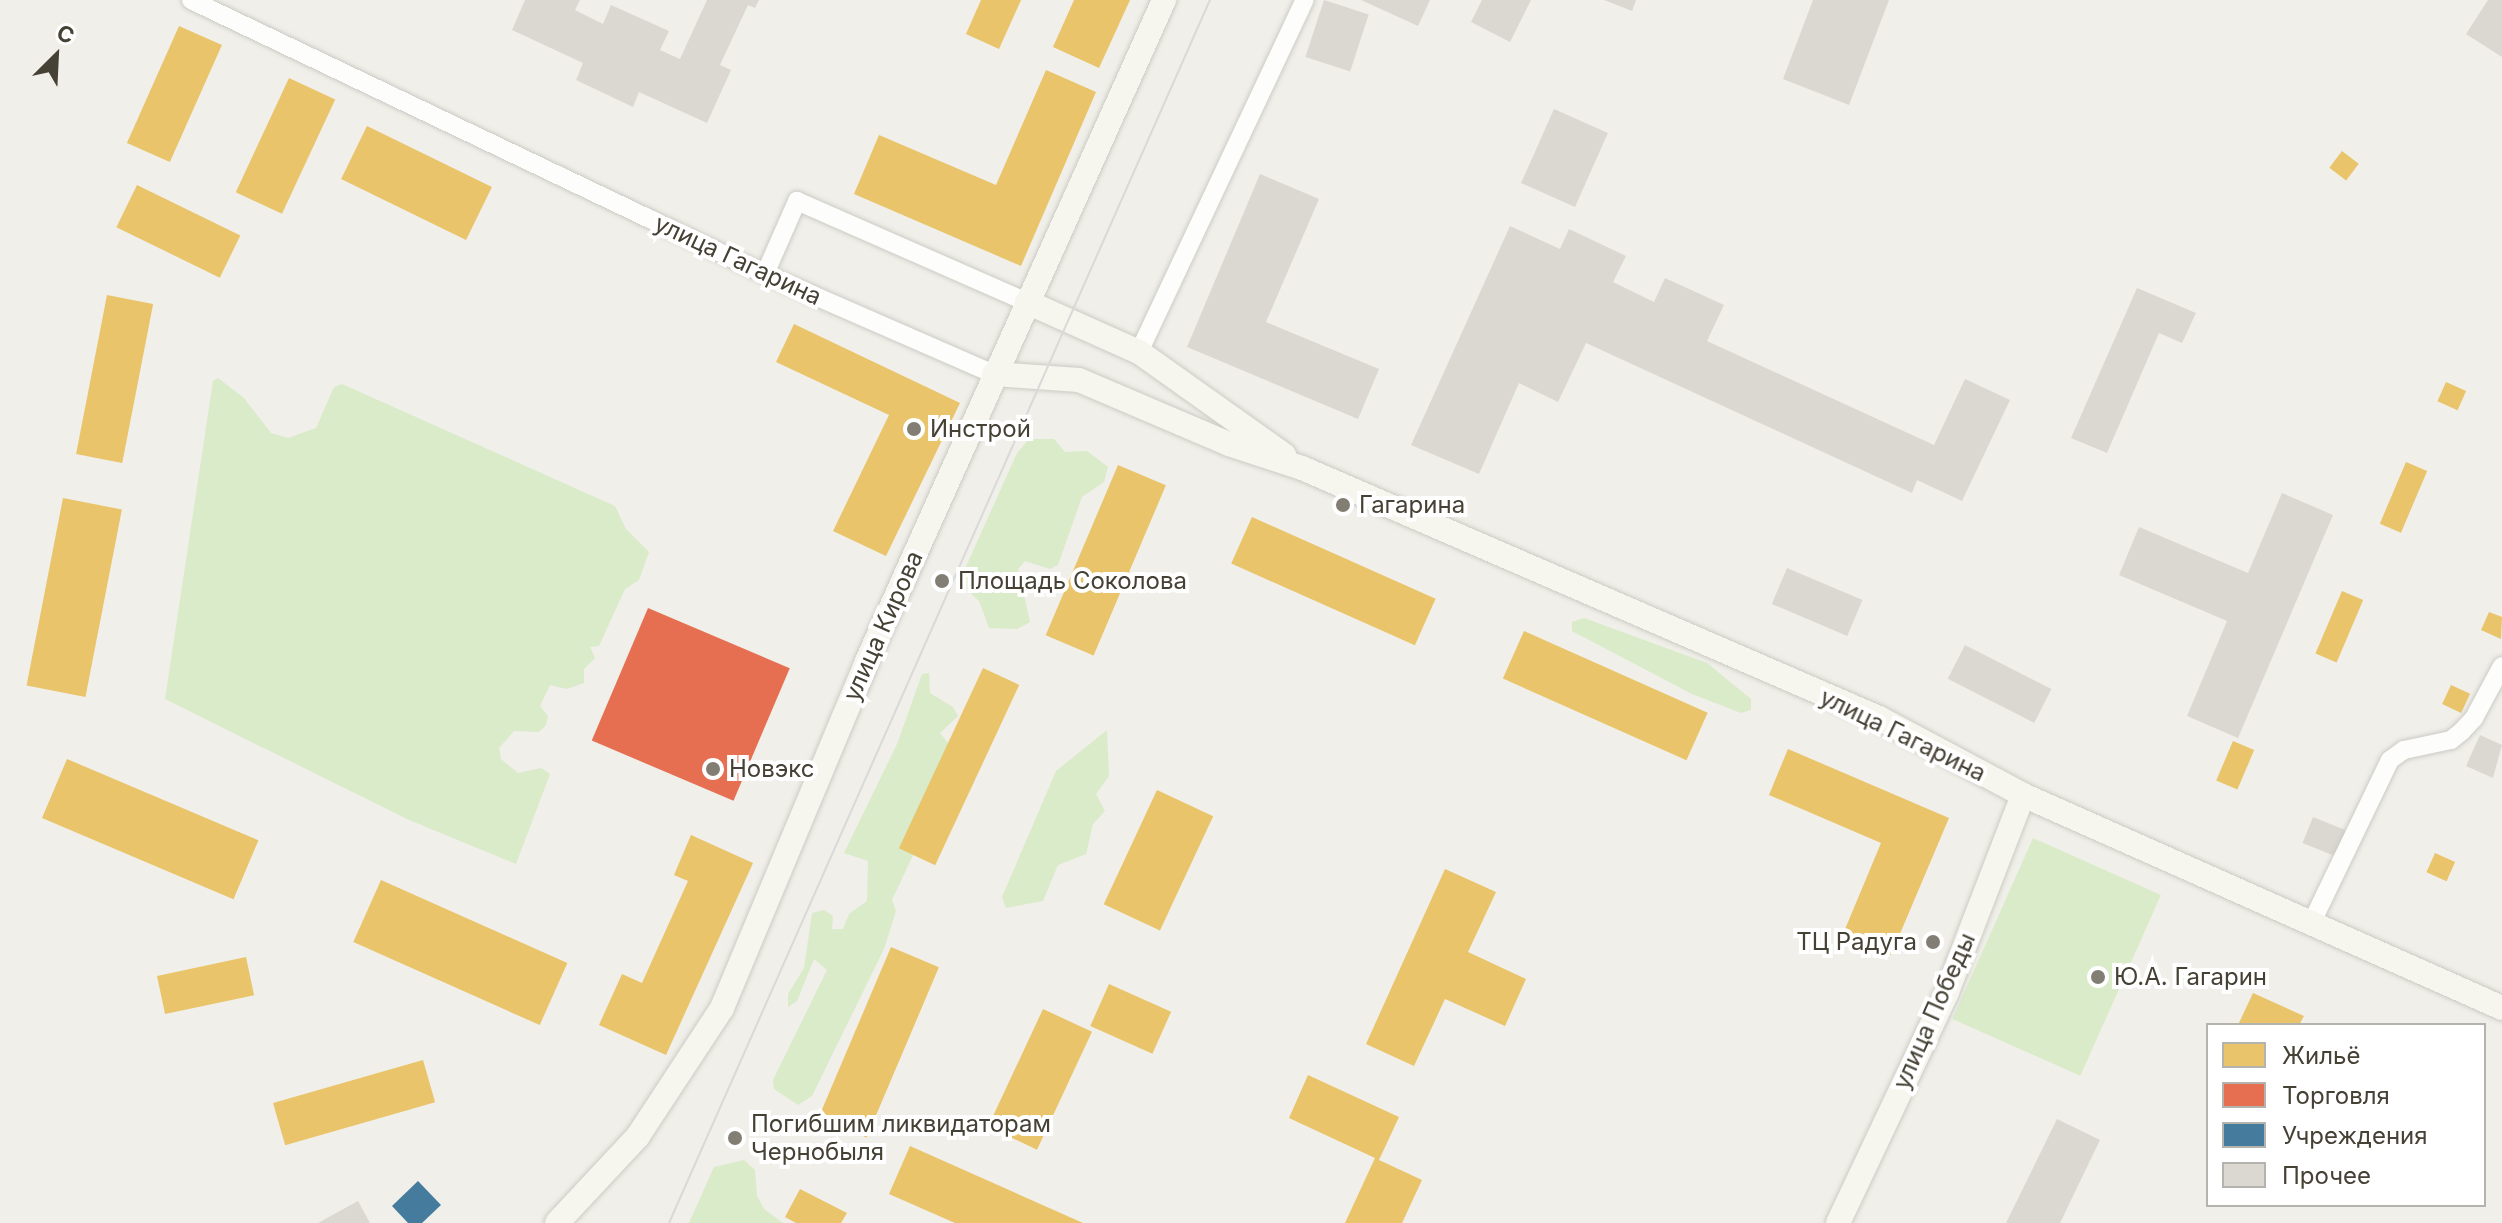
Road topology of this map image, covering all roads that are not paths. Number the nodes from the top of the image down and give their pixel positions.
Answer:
1 (191, 0) edge
2 (1164, 0) edge
3 (1305, 0) edge
4 (765, 274) junction
5 (1027, 302) junction
6 (1139, 352) junction
7 (994, 374) junction
8 (1302, 468) junction
9 (2502, 666) edge
10 (2023, 795) junction
11 (2311, 924) junction
12 (2502, 1008) edge
13 (557, 1223) edge
14 (1838, 1223) edge

1 - 4 street, улица Гагарина
2 - 5 street, улица Кирова
3 - 6 street
4 - 5 street, улица Гагарина
4 - 7 street, улица Гагарина
5 - 6 street, улица Гагарина
5 - 7 street, улица Кирова
6 - 8 street, улица Гагарина
7 - 8 street, улица Гагарина
7 - 13 street, улица Кирова
8 - 10 street, улица Гагарина
9 - 11 street
10 - 11 street, улица Гагарина
10 - 14 street, улица Победы
11 - 12 street, улица Гагарина

